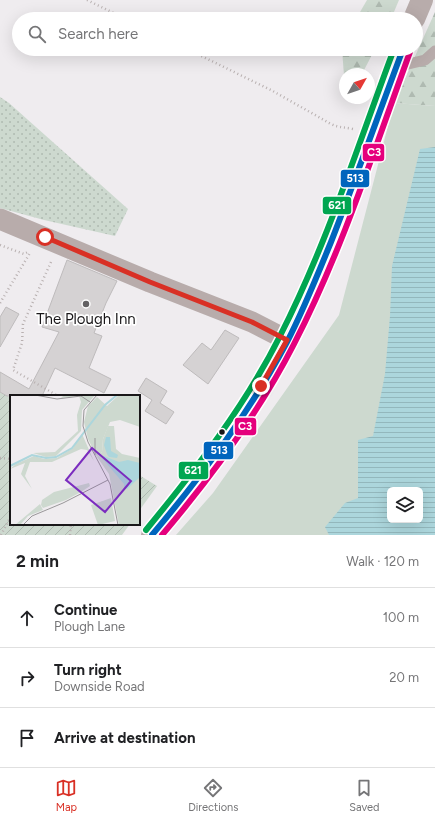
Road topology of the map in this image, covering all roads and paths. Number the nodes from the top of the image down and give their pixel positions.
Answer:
1 (87, 0) edge
2 (422, 0) edge
3 (112, 12) edge
4 (417, 12) edge
5 (435, 51) edge
6 (201, 56) edge
7 (400, 58) edge
8 (371, 133) junction
9 (0, 219) edge
10 (59, 243) junction
11 (0, 245) edge
12 (0, 303) edge
13 (287, 340) junction
14 (56, 395) edge
15 (0, 458) edge
16 (10, 459) edge
17 (10, 518) edge
18 (71, 525) edge
19 (1, 535) edge
20 (70, 535) edge
21 (152, 535) edge

1 - 3 path
2 - 4 street
5 - 7 lane
6 - 8 path
7 - 8 street
8 - 13 street
9 - 10 street
10 - 13 street
10 - 14 path
11 - 12 path
13 - 21 street
15 - 16 path
17 - 19 path
18 - 20 path

